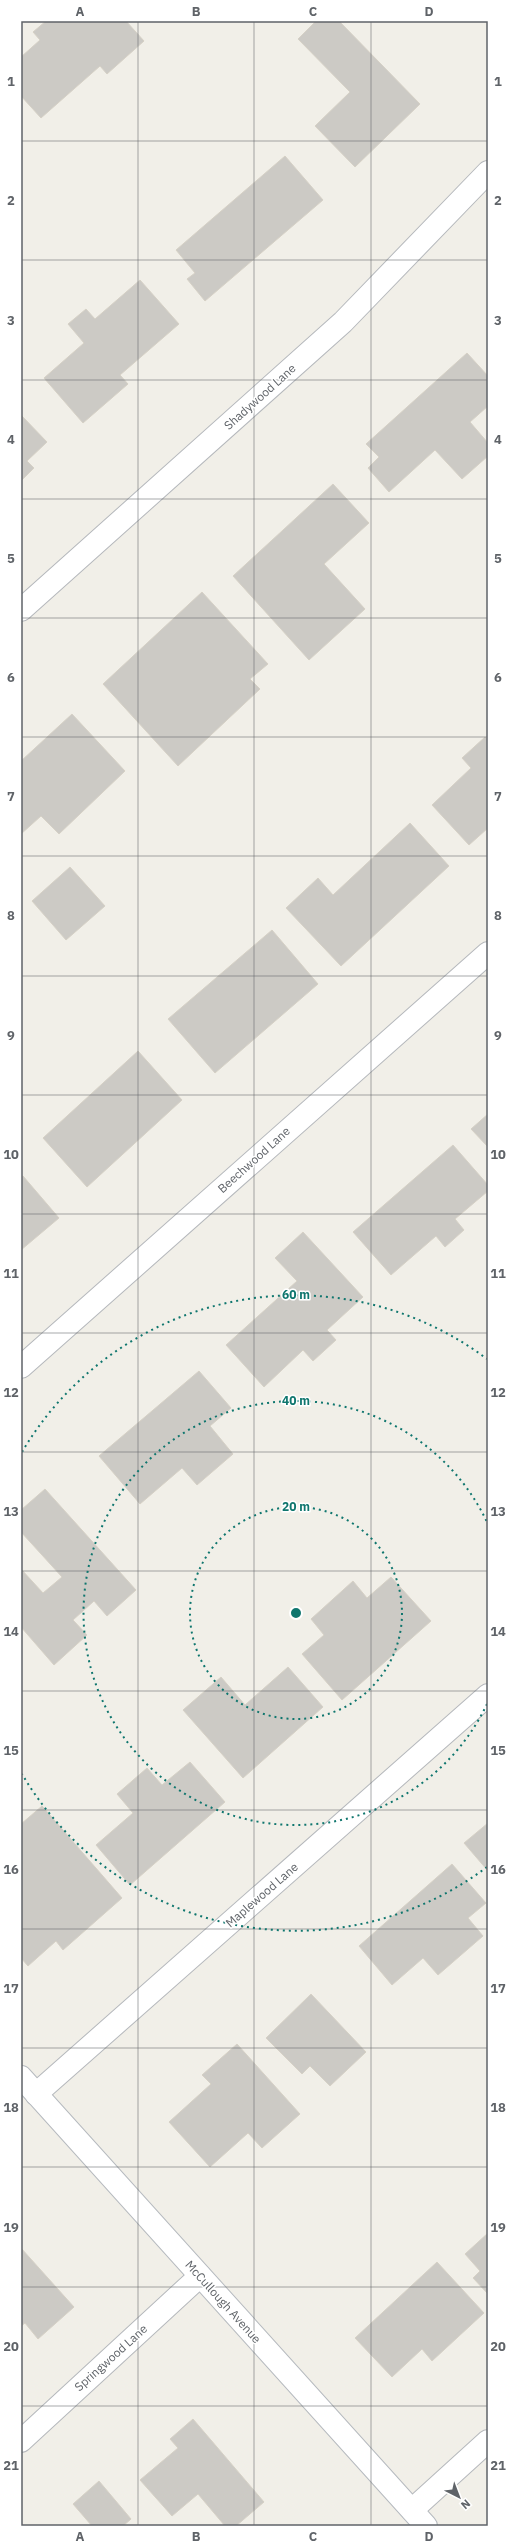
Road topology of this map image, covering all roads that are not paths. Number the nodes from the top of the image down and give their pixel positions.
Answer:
1 (488, 172) edge
2 (21, 610) edge
3 (488, 953) edge
4 (21, 1367) edge
5 (488, 1695) edge
6 (21, 2077) edge
7 (36, 2094) junction
8 (200, 2276) junction
9 (21, 2440) edge
10 (488, 2441) edge
11 (412, 2510) junction
12 (426, 2526) edge

1 - 2 street, Shadywood Lane
3 - 4 street, Beechwood Lane
5 - 7 street, Maplewood Lane
6 - 7 street, McCullough Avenue
7 - 8 street, McCullough Avenue
8 - 9 street, Springwood Lane
8 - 11 street, McCullough Avenue
10 - 11 street
11 - 12 street, McCullough Avenue

